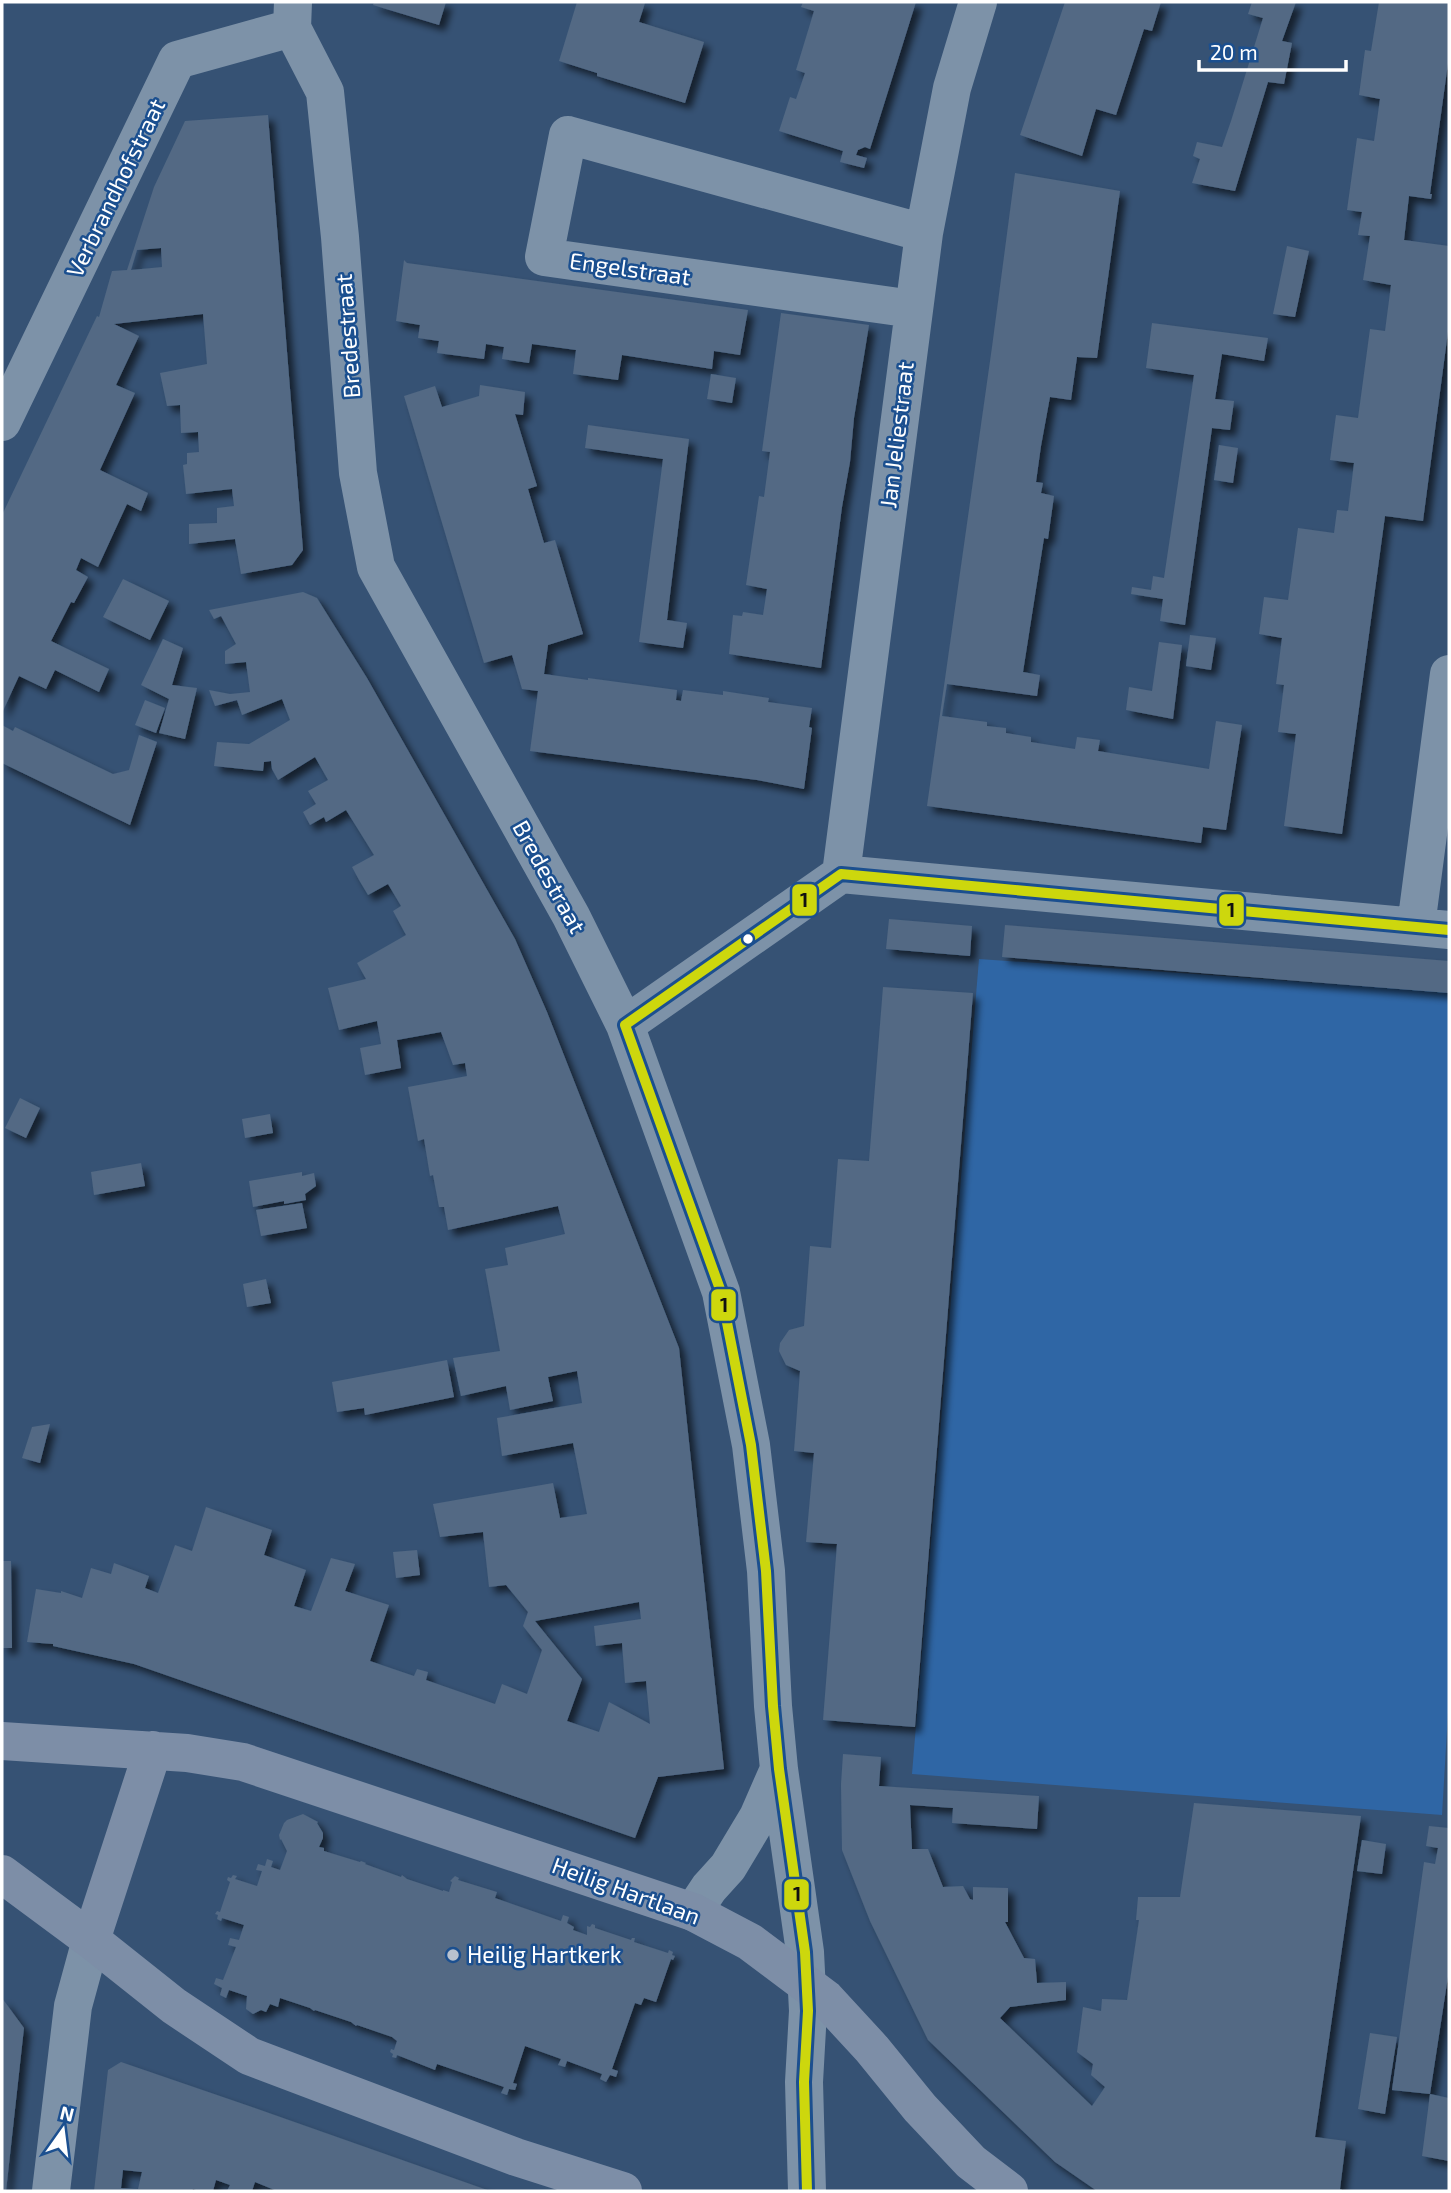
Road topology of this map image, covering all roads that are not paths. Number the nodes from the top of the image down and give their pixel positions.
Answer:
1 (978, 2) edge
2 (293, 15) edge
3 (924, 233) junction
4 (913, 309) junction
5 (2, 422) edge
6 (1449, 674) edge
7 (841, 874) junction
8 (1433, 928) edge
9 (625, 1025) junction
10 (2, 1741) edge
11 (153, 1750) junction
12 (779, 1769) junction
13 (2, 1874) edge
14 (692, 1912) junction
15 (91, 1940) junction
16 (807, 1985) junction
17 (51, 2191) edge
18 (623, 2191) edge
19 (807, 2191) edge
20 (1009, 2191) edge

1 - 3 street, Jan Jeliestraat
2 - 5 street, Verbrandhofstraat
2 - 9 street, Bredestraat
3 - 4 street, Jan Jeliestraat
3 - 4 street, Engelstraat
4 - 7 street, Jan Jeliestraat
6 - 8 street
7 - 8 street
7 - 9 street
9 - 12 street, Bredestraat
10 - 11 main road, Heilig Hartlaan
11 - 14 main road, Heilig Hartlaan
11 - 15 main road
12 - 14 street, Bredestraat
12 - 16 street, Bredestraat
13 - 15 main road
14 - 16 main road, Heilig Hartlaan
15 - 17 street
15 - 18 main road
16 - 19 street, Bredestraat
16 - 20 main road, Heilig Hartlaan

